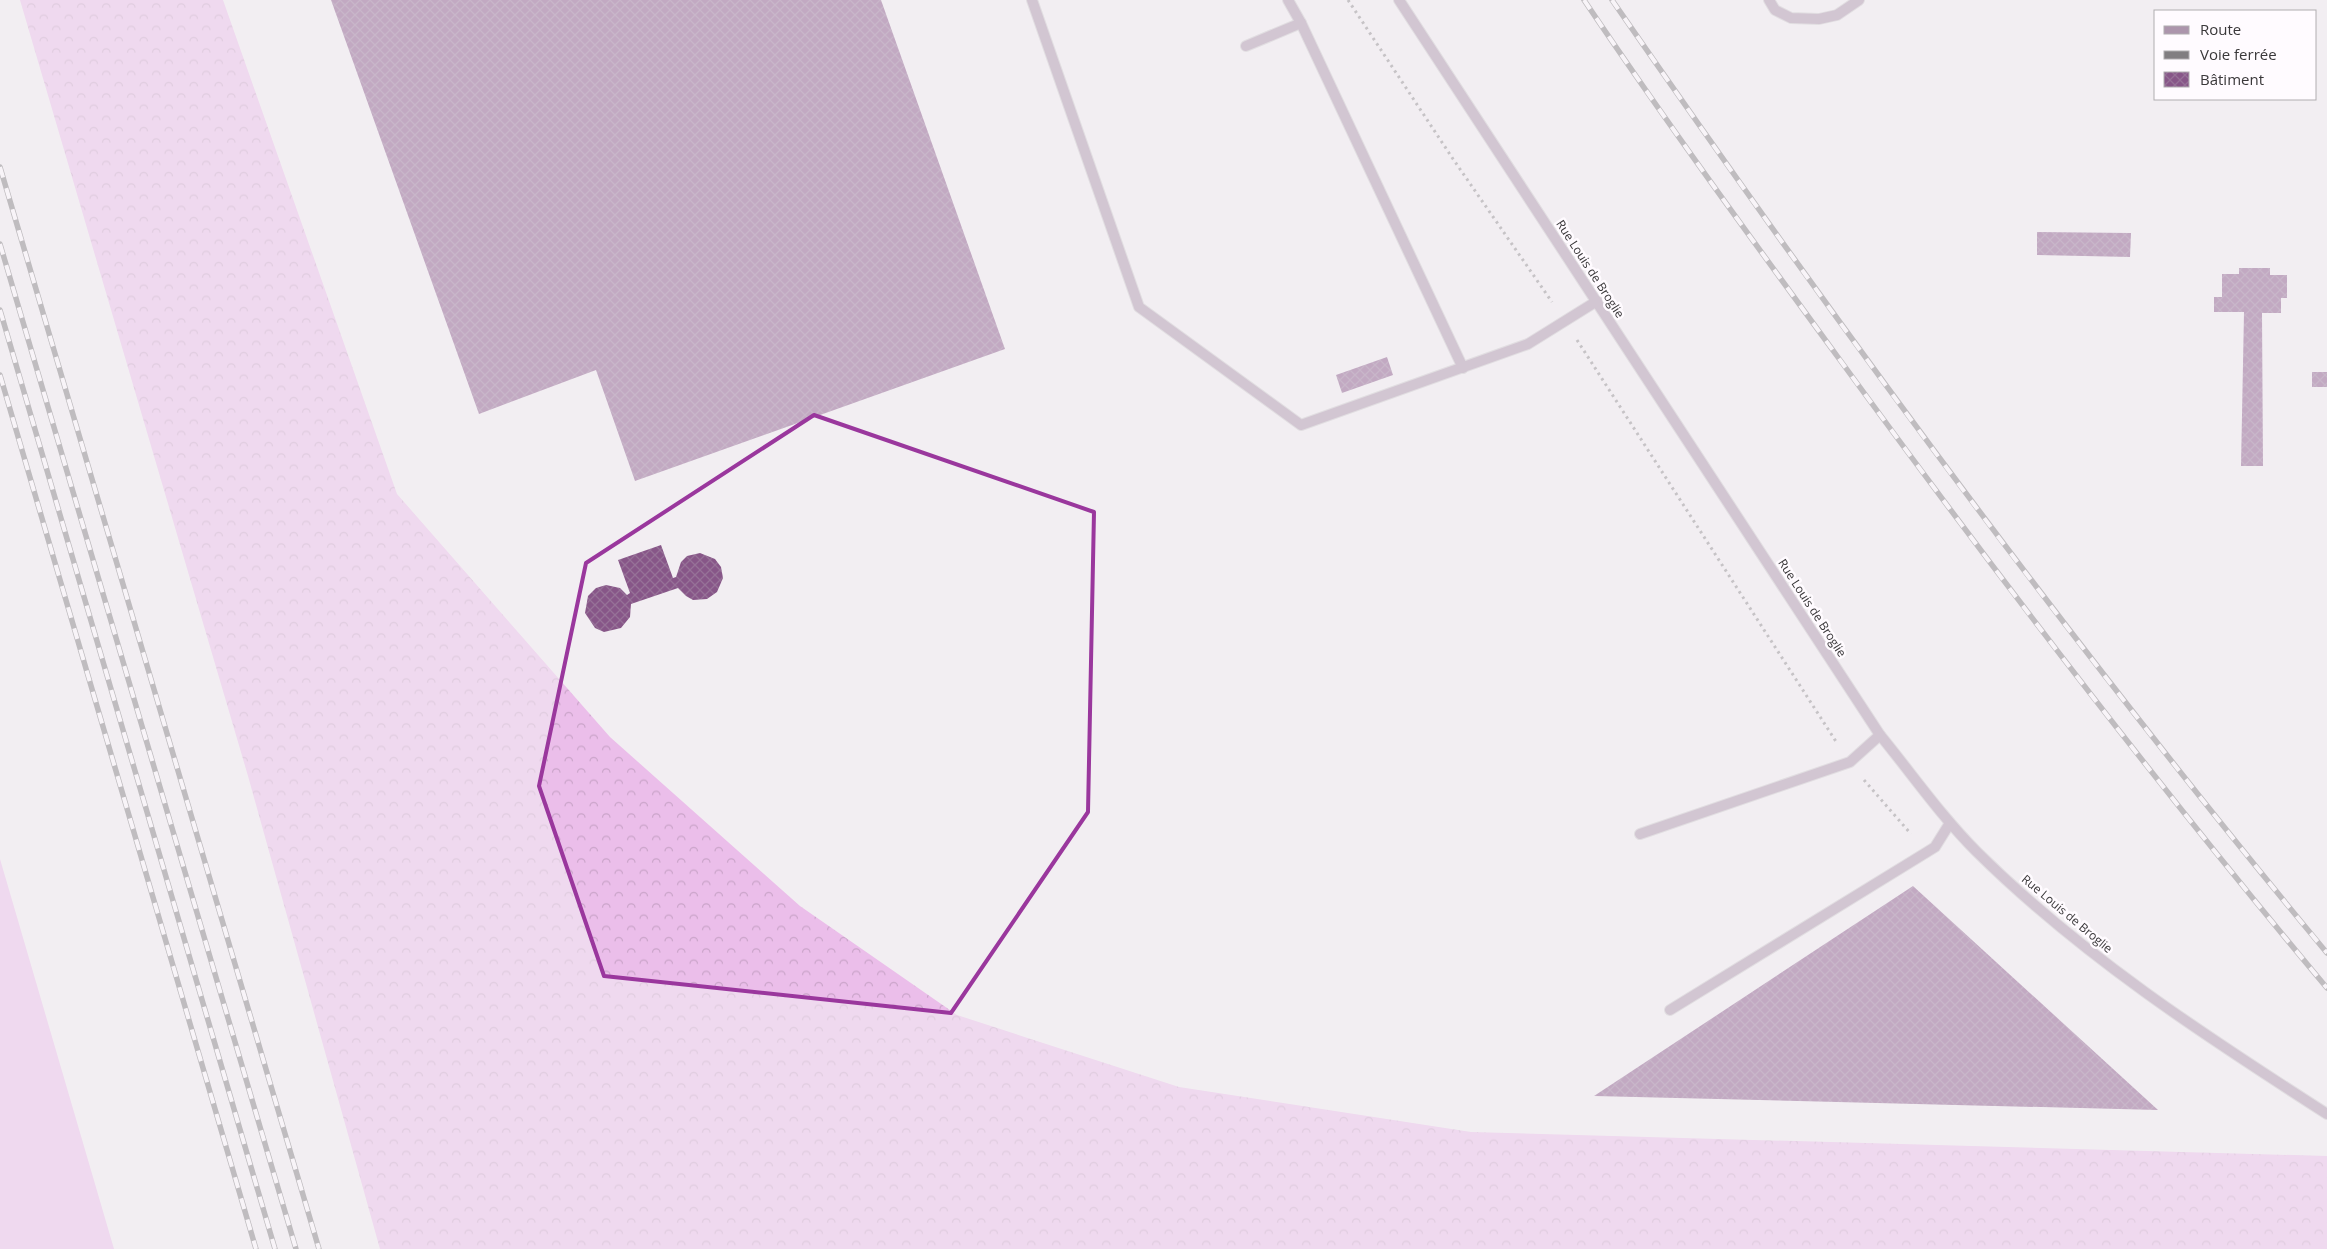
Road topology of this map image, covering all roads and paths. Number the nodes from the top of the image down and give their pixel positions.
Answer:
1 (1032, 0) edge
2 (1288, 0) edge
3 (1348, 0) edge
4 (1399, 0) edge
5 (1769, 0) edge
6 (1859, 0) edge
7 (1302, 23) junction
8 (1246, 46) dead end
9 (1597, 302) junction
10 (1565, 321) junction
11 (1463, 368) junction
12 (1880, 735) junction
13 (1850, 762) junction
14 (1950, 823) junction
15 (1640, 834) dead end
16 (1927, 852) junction
17 (1670, 1010) dead end
18 (2327, 1114) edge

1 - 11 street
2 - 7 street
3 - 10 path
4 - 9 street, Rue Louis de Broglie
5 - 6 street
7 - 8 street
7 - 11 street
9 - 10 street
9 - 12 street, Rue Louis de Broglie
10 - 11 street
10 - 13 path
12 - 13 street
12 - 14 street, Rue Louis de Broglie
13 - 15 street
13 - 16 path
14 - 16 street
14 - 18 street, Rue Louis de Broglie
16 - 17 street

